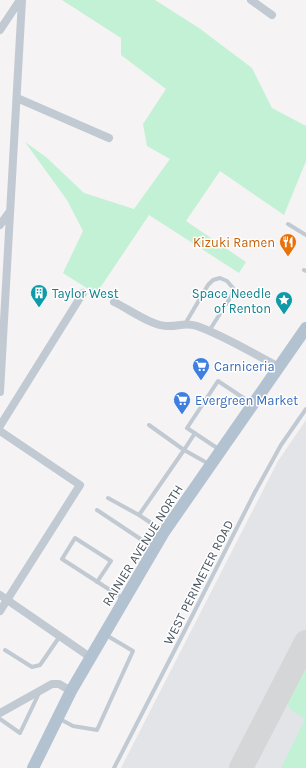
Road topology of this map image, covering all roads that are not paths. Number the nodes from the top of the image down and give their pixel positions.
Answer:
1 (21, 0) edge
2 (251, 0) edge
3 (272, 15) dead end
4 (0, 30) edge
5 (17, 98) junction
6 (109, 138) dead end
7 (10, 210) junction
8 (288, 224) dead end
9 (0, 225) edge
10 (306, 235) edge
11 (83, 293) dead end
12 (114, 302) dead end
13 (185, 324) junction
14 (306, 328) edge
15 (209, 331) junction
16 (279, 367) junction
17 (0, 392) edge
18 (253, 404) junction
19 (306, 409) edge
20 (149, 425) dead end
21 (0, 426) edge
22 (0, 431) edge
23 (195, 433) junction
24 (184, 450) junction
25 (221, 450) junction
26 (210, 465) junction
27 (108, 498) dead end
28 (97, 510) dead end
29 (139, 515) junction
30 (164, 532) junction
31 (154, 548) junction
32 (97, 582) junction
33 (0, 595) edge
34 (124, 599) junction
35 (8, 600) junction
36 (0, 611) edge
37 (104, 633) junction
38 (60, 636) junction
39 (5, 650) dead end
40 (90, 657) junction
41 (41, 690) junction
42 (71, 691) junction
43 (0, 713) edge
44 (57, 718) junction
45 (0, 719) edge
46 (33, 768) edge
47 (114, 768) edge

1 - 4 street
1 - 5 street
2 - 3 street
5 - 6 street
5 - 7 street
7 - 9 street
7 - 17 street
8 - 10 lane
11 - 21 street
12 - 13 street
13 - 15 street
13 - 15 lane
14 - 16 main road, RAINIER AVENUE NORTH
15 - 16 street
16 - 18 main road, RAINIER AVENUE NORTH
18 - 23 lane
18 - 25 main road, RAINIER AVENUE NORTH
19 - 47 lane, WEST PERIMETER ROAD
20 - 24 lane
22 - 35 street
23 - 24 lane
23 - 25 lane
24 - 26 lane
24 - 29 lane
25 - 26 main road, RAINIER AVENUE NORTH
26 - 30 main road, RAINIER AVENUE NORTH
27 - 29 lane
28 - 31 lane
29 - 30 lane
30 - 31 main road, RAINIER AVENUE NORTH
31 - 34 main road, RAINIER AVENUE NORTH
32 - 32 lane
32 - 34 lane
33 - 35 street
34 - 37 main road, RAINIER AVENUE NORTH
35 - 36 street
35 - 38 street
37 - 40 main road, RAINIER AVENUE NORTH
37 - 44 lane
38 - 39 lane
38 - 40 street
40 - 42 main road, RAINIER AVENUE NORTH
41 - 42 street
41 - 43 street
41 - 45 lane
42 - 44 main road, RAINIER AVENUE NORTH
44 - 46 main road, RAINIER AVENUE NORTH

